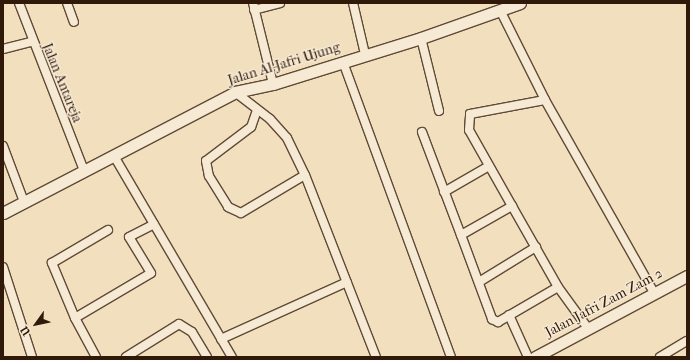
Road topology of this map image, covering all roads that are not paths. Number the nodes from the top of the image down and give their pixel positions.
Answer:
1 (19, 3) edge
2 (67, 3) edge
3 (280, 3) edge
4 (353, 3) edge
5 (520, 3) edge
6 (254, 6) edge
7 (500, 10) junction
8 (74, 22) dead end
9 (421, 38) junction
10 (32, 42) junction
11 (3, 49) edge
12 (365, 54) junction
13 (342, 62) junction
14 (273, 84) junction
15 (235, 92) junction
16 (545, 100) junction
17 (257, 110) junction
18 (439, 111) dead end
19 (422, 132) dead end
20 (3, 146) edge
21 (114, 156) junction
22 (489, 166) junction
23 (84, 171) junction
24 (305, 175) junction
25 (444, 192) junction
26 (24, 202) junction
27 (512, 206) junction
28 (3, 213) edge
29 (154, 224) junction
30 (108, 230) dead end
31 (461, 235) junction
32 (536, 248) junction
33 (3, 268) edge
34 (687, 276) edge
35 (347, 282) junction
36 (479, 282) junction
37 (558, 287) junction
38 (654, 293) junction
39 (509, 315) junction
40 (75, 318) junction
41 (587, 327) junction
42 (221, 339) junction
43 (687, 341) edge
44 (32, 357) edge
45 (96, 357) edge
46 (126, 357) edge
47 (207, 357) edge
48 (232, 357) edge
49 (376, 357) edge
50 (451, 357) edge
51 (528, 357) edge
52 (535, 357) edge
53 (660, 357) edge

1 - 10 street, Jalan Antareja
2 - 8 street
3 - 6 street
4 - 12 street
5 - 7 street, Jalan Al-Jafri Ujung
6 - 14 street
7 - 9 street, Jalan Al-Jafri Ujung
7 - 16 street
9 - 12 street, Jalan Al-Jafri Ujung
9 - 18 street
10 - 11 street
10 - 23 street, Jalan Antareja
12 - 13 street, Jalan Al-Jafri Ujung
13 - 14 street, Jalan Al-Jafri Ujung
13 - 50 street
14 - 15 street, Jalan Al-Jafri Ujung
15 - 17 street
15 - 21 street, Jalan Al-Jafri Ujung
16 - 22 street
16 - 38 street
17 - 24 street
17 - 24 street
19 - 25 street
20 - 26 street
21 - 23 street, Jalan Al-Jafri Ujung
21 - 29 street
22 - 25 street
22 - 27 street
23 - 26 street, Jalan Al-Jafri Ujung
24 - 35 street
25 - 31 street
26 - 28 street, Jalan Al-Jafri Ujung
27 - 31 street
27 - 32 street
29 - 40 street
29 - 42 street
30 - 40 street
31 - 36 street
32 - 36 street
32 - 37 street
33 - 44 street
34 - 38 street, Jalan Jafri Zam Zam 2
35 - 42 street
35 - 49 street
36 - 39 street
37 - 39 street
37 - 41 street
38 - 41 street, Jalan Jafri Zam Zam 2
39 - 51 street
40 - 45 street
41 - 52 street, Jalan Jafri Zam Zam 2
42 - 48 street
43 - 53 street
46 - 47 street

